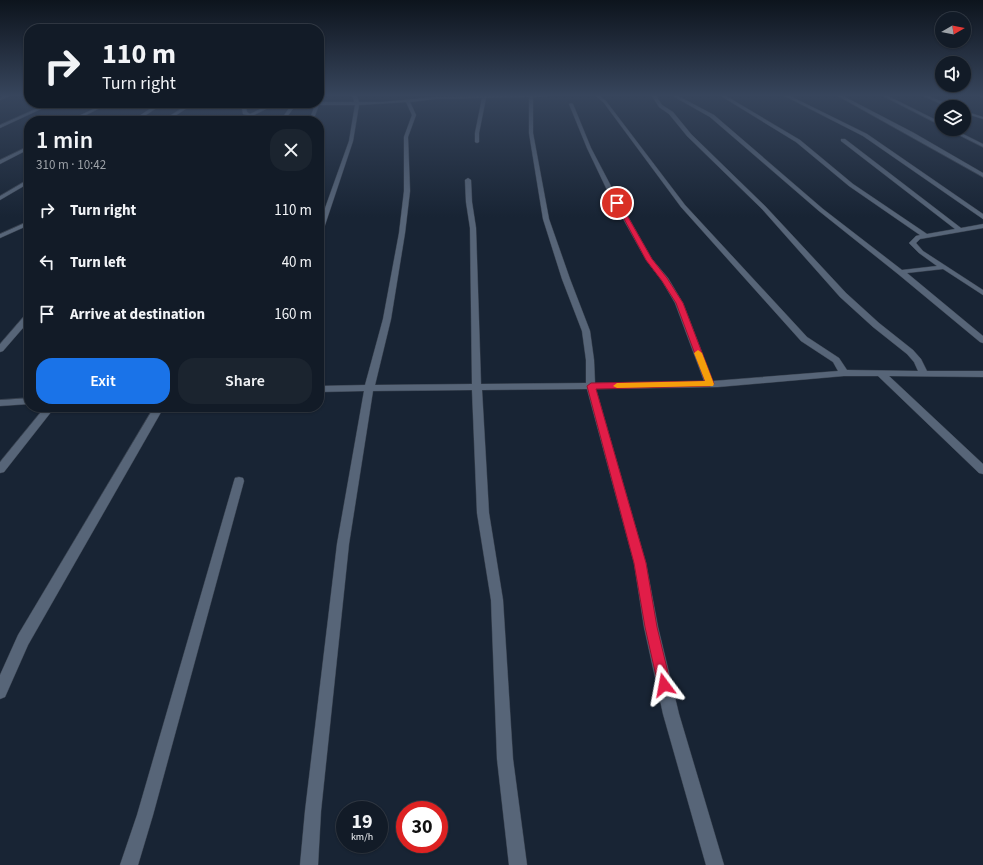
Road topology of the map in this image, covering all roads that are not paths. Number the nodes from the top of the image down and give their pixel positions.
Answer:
1 (352, 136) edge
2 (406, 136) edge
3 (477, 136) edge
4 (532, 136) edge
5 (584, 136) edge
6 (632, 136) edge
7 (691, 136) edge
8 (736, 136) edge
9 (789, 136) edge
10 (867, 136) edge
11 (916, 136) edge
12 (964, 136) edge
13 (843, 140) dead end
14 (477, 142) dead end
15 (983, 146) edge
16 (24, 150) edge
17 (0, 162) edge
18 (983, 175) edge
19 (468, 180) dead end
20 (24, 185) edge
21 (0, 198) edge
22 (983, 217) edge
23 (324, 219) edge
24 (24, 225) edge
25 (0, 227) edge
26 (982, 227) edge
27 (11, 230) junction
28 (960, 230) junction
29 (0, 236) edge
30 (926, 236) junction
31 (944, 267) junction
32 (901, 272) junction
33 (983, 293) edge
34 (24, 322) edge
35 (983, 340) edge
36 (0, 349) edge
37 (844, 373) junction
38 (880, 373) junction
39 (924, 374) junction
40 (983, 374) edge
41 (710, 384) junction
42 (591, 386) junction
43 (477, 388) junction
44 (324, 389) edge
45 (369, 389) junction
46 (24, 401) edge
47 (0, 403) edge
48 (46, 412) edge
49 (156, 412) edge
50 (0, 469) edge
51 (983, 470) edge
52 (239, 481) dead end
53 (0, 692) edge
54 (130, 865) edge
55 (309, 865) edge
56 (518, 865) edge
57 (715, 865) edge

1 - 23 street
2 - 45 street
3 - 14 street
4 - 42 street
5 - 41 street
6 - 37 street
7 - 39 street
8 - 32 street
9 - 30 street
10 - 22 street
11 - 18 street
12 - 15 street
13 - 28 street
16 - 17 street
19 - 43 street
20 - 21 street
24 - 27 street
25 - 27 street
26 - 28 street
27 - 29 street
28 - 30 street
30 - 31 street
31 - 32 street
31 - 33 street
32 - 35 street
34 - 36 street
37 - 38 street
37 - 41 street
38 - 39 street
38 - 51 street
39 - 40 street
41 - 42 street
42 - 43 street
42 - 57 street
43 - 45 street
43 - 56 street
44 - 45 street
45 - 55 street
46 - 47 street
48 - 50 street
49 - 53 street
52 - 54 street

